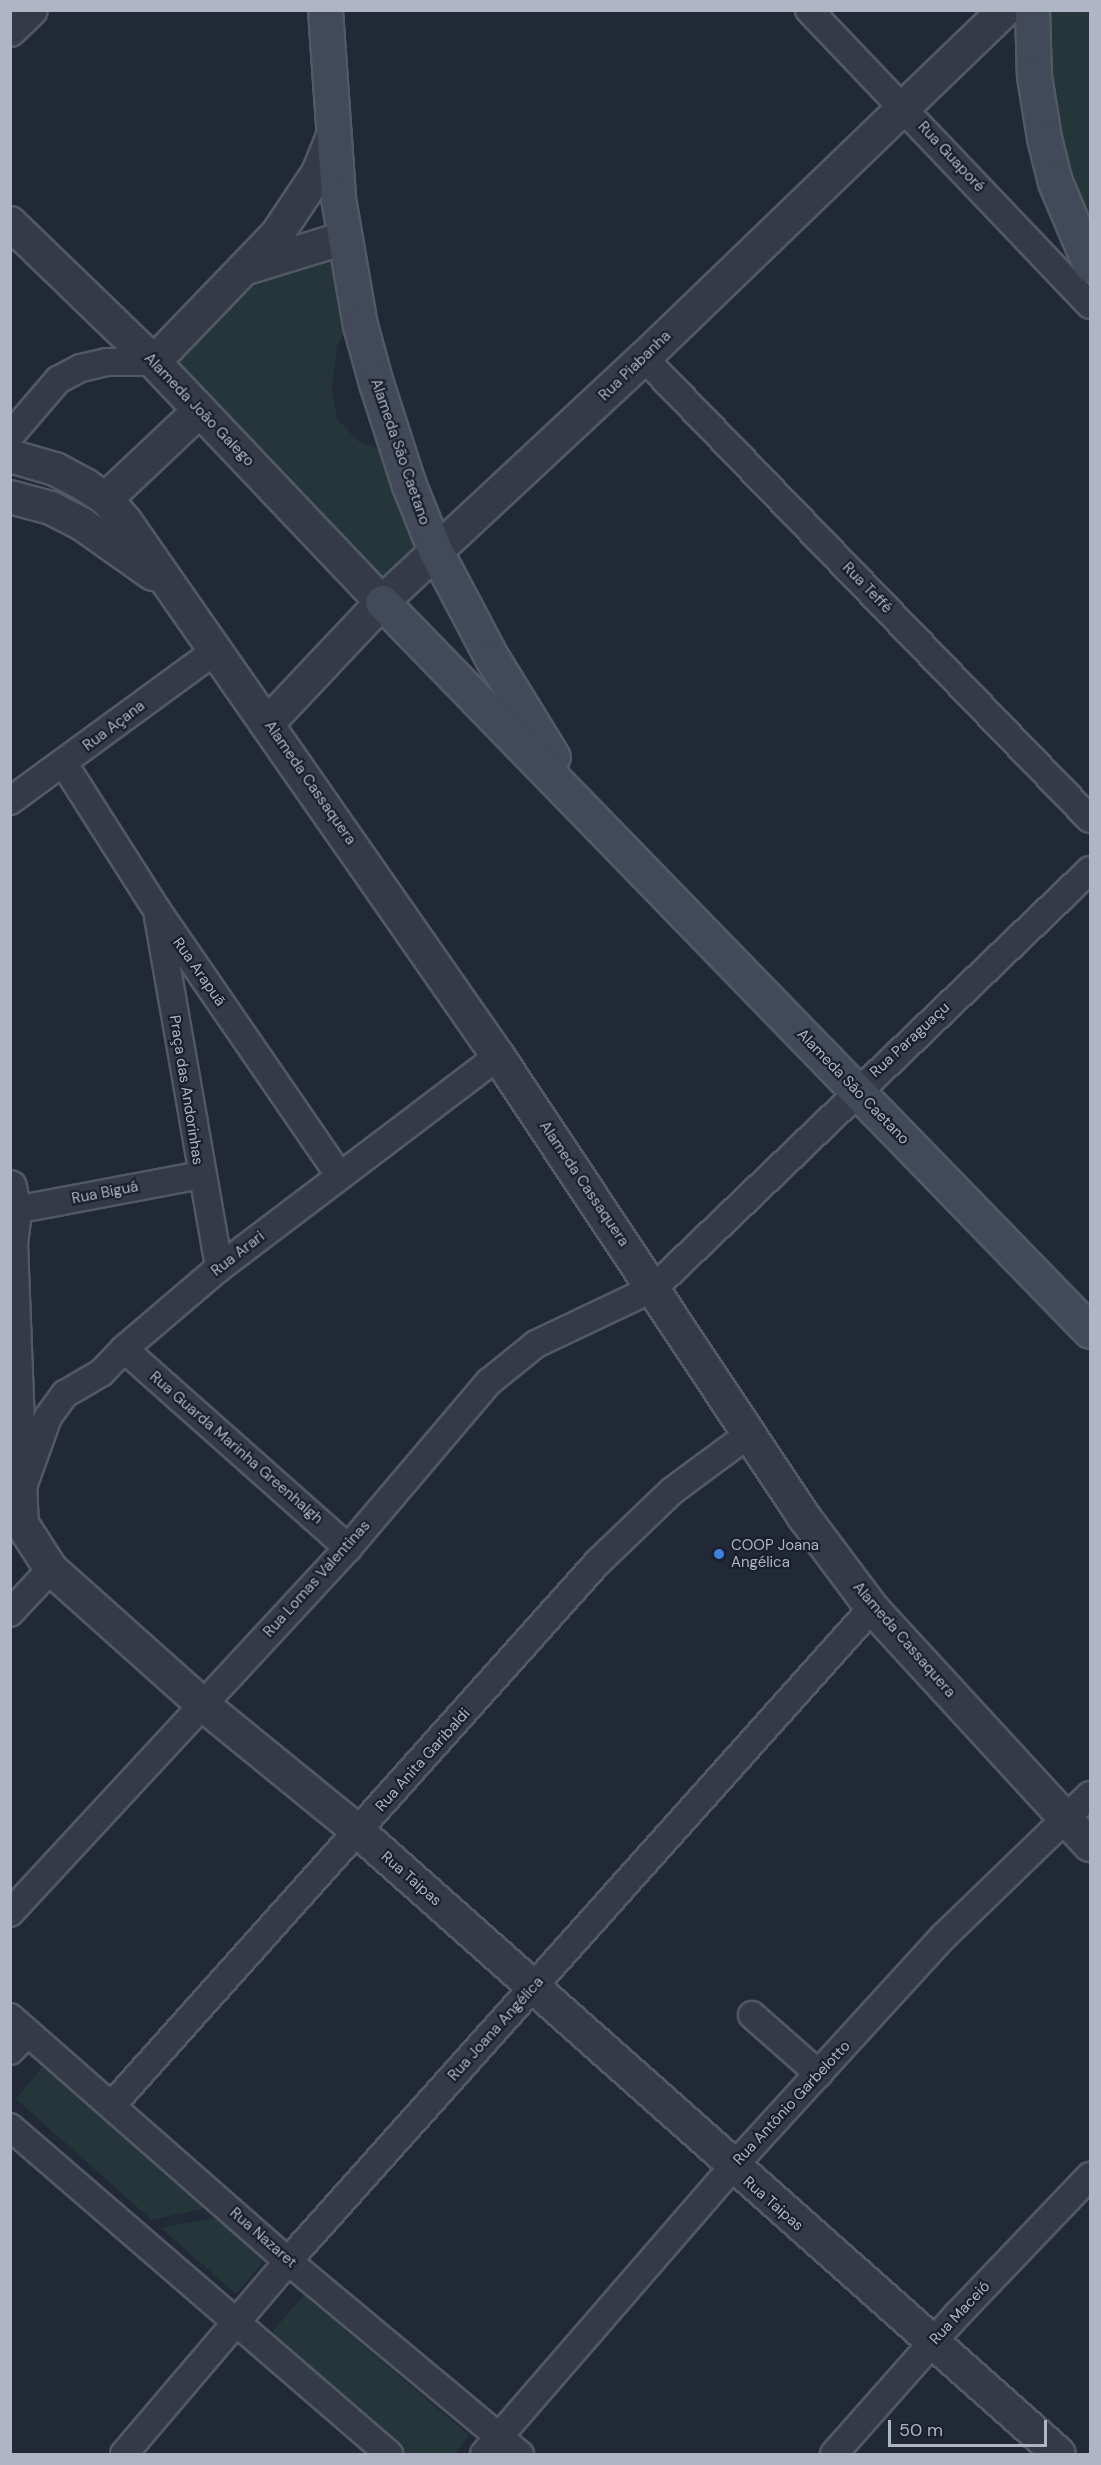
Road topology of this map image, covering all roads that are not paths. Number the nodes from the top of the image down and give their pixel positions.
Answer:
1 (31, 10) edge
2 (809, 10) edge
3 (1005, 10) edge
4 (1032, 10) edge
5 (320, 15) edge
6 (10, 30) edge
7 (904, 106) junction
8 (333, 136) junction
9 (10, 223) edge
10 (344, 238) junction
11 (1090, 265) edge
12 (249, 267) junction
13 (1090, 305) edge
14 (644, 358) junction
15 (154, 362) junction
16 (199, 411) junction
17 (10, 436) edge
18 (10, 456) edge
19 (10, 497) edge
20 (106, 499) junction
21 (436, 552) junction
22 (171, 587) junction
23 (382, 602) junction
24 (216, 650) junction
25 (268, 723) junction
26 (64, 764) junction
27 (10, 801) edge
28 (1090, 819) edge
29 (615, 843) junction
30 (1090, 870) edge
31 (157, 910) junction
32 (498, 1056) junction
33 (857, 1091) junction
34 (200, 1174) junction
35 (340, 1176) junction
36 (12, 1203) edge
37 (219, 1268) junction
38 (654, 1288) junction
39 (1090, 1331) edge
40 (124, 1349) junction
41 (749, 1434) junction
42 (23, 1487) junction
43 (348, 1548) junction
44 (51, 1569) junction
45 (872, 1608) junction
46 (10, 1613) edge
47 (202, 1704) junction
48 (1090, 1795) edge
49 (1065, 1819) junction
50 (358, 1832) junction
51 (1090, 1845) edge
52 (10, 1913) edge
53 (534, 1987) junction
54 (752, 2015) dead end
55 (16, 2034) edge
56 (819, 2074) junction
57 (113, 2104) junction
58 (10, 2127) edge
59 (732, 2168) junction
60 (1090, 2176) edge
61 (288, 2261) junction
62 (238, 2323) junction
63 (932, 2343) junction
64 (492, 2446) edge
65 (124, 2454) edge
66 (389, 2454) edge
67 (520, 2454) edge
68 (834, 2454) edge
69 (1059, 2454) edge

1 - 6 street
2 - 7 street, Rua Guaporé
3 - 7 street, Rua Piabanha
4 - 11 main road
5 - 8 main road, Alameda São Caetano
7 - 13 street, Rua Guaporé
7 - 14 street, Rua Piabanha
8 - 10 main road, Alameda São Caetano
8 - 12 street
9 - 15 street, Alameda João Galego
10 - 12 street
10 - 21 main road, Alameda São Caetano
12 - 15 street
14 - 21 street, Rua Piabanha
14 - 28 street, Rua Teffé
15 - 16 street, Alameda João Galego
15 - 17 street
16 - 20 street
16 - 23 street, Alameda João Galego
18 - 20 street
19 - 22 street
20 - 22 street, Alameda Cassaquera
21 - 23 street, Rua Piabanha
21 - 29 main road, Alameda São Caetano
22 - 24 street, Alameda Cassaquera
23 - 25 street, Rua Piabanha
23 - 29 main road, Alameda São Caetano
24 - 25 street, Alameda Cassaquera
24 - 26 street, Rua Açana
25 - 32 street, Alameda Cassaquera
26 - 27 street, Rua Açana
26 - 31 street, Rua Arapuã
29 - 33 main road, Alameda São Caetano
30 - 33 street, Rua Paraguaçu
31 - 34 street, Praça das Andorinhas
31 - 35 street, Rua Arapuã
32 - 35 street, Rua Arari
32 - 38 street, Alameda Cassaquera
33 - 38 street, Rua Paraguaçu
33 - 39 main road, Alameda São Caetano
34 - 36 street, Rua Biguá
34 - 37 street, Praça das Andorinhas
35 - 37 street, Rua Arari
36 - 42 street, Rua Taipas
37 - 40 street, Rua Arari
38 - 41 street, Alameda Cassaquera
38 - 43 street, Rua Lomas Valentinas
40 - 42 street, Rua Arari
40 - 43 street, Rua Guarda Marinha Greenhalgh
41 - 45 street, Alameda Cassaquera
41 - 50 street, Rua Anita Garibaldi
42 - 44 street, Rua Taipas
43 - 47 street, Rua Lomas Valentinas
44 - 46 street
44 - 47 street, Rua Taipas
45 - 49 street, Alameda Cassaquera
45 - 53 street, Rua Joana Angélica
47 - 50 street, Rua Taipas
47 - 52 street, Rua Lomas Valentinas
48 - 49 street, Rua Antônio Garbelotto
49 - 51 street, Alameda Cassaquera
49 - 56 street, Rua Antônio Garbelotto
50 - 53 street, Rua Taipas
50 - 57 street, Rua Anita Garibaldi
53 - 59 street, Rua Taipas
53 - 61 street, Rua Joana Angélica
54 - 56 street
55 - 57 street, Rua Nazaret
56 - 59 street, Rua Antônio Garbelotto
57 - 61 street, Rua Nazaret
58 - 62 street
59 - 63 street, Rua Taipas
59 - 64 street, Rua Antônio Garbelotto
60 - 63 street, Rua Maceió
61 - 62 street, Rua Joana Angélica
61 - 64 street, Rua Nazaret
62 - 65 street, Rua Joana Angélica
62 - 66 street
63 - 68 street, Rua Maceió
63 - 69 street, Rua Taipas
64 - 67 street, Rua Nazaret

